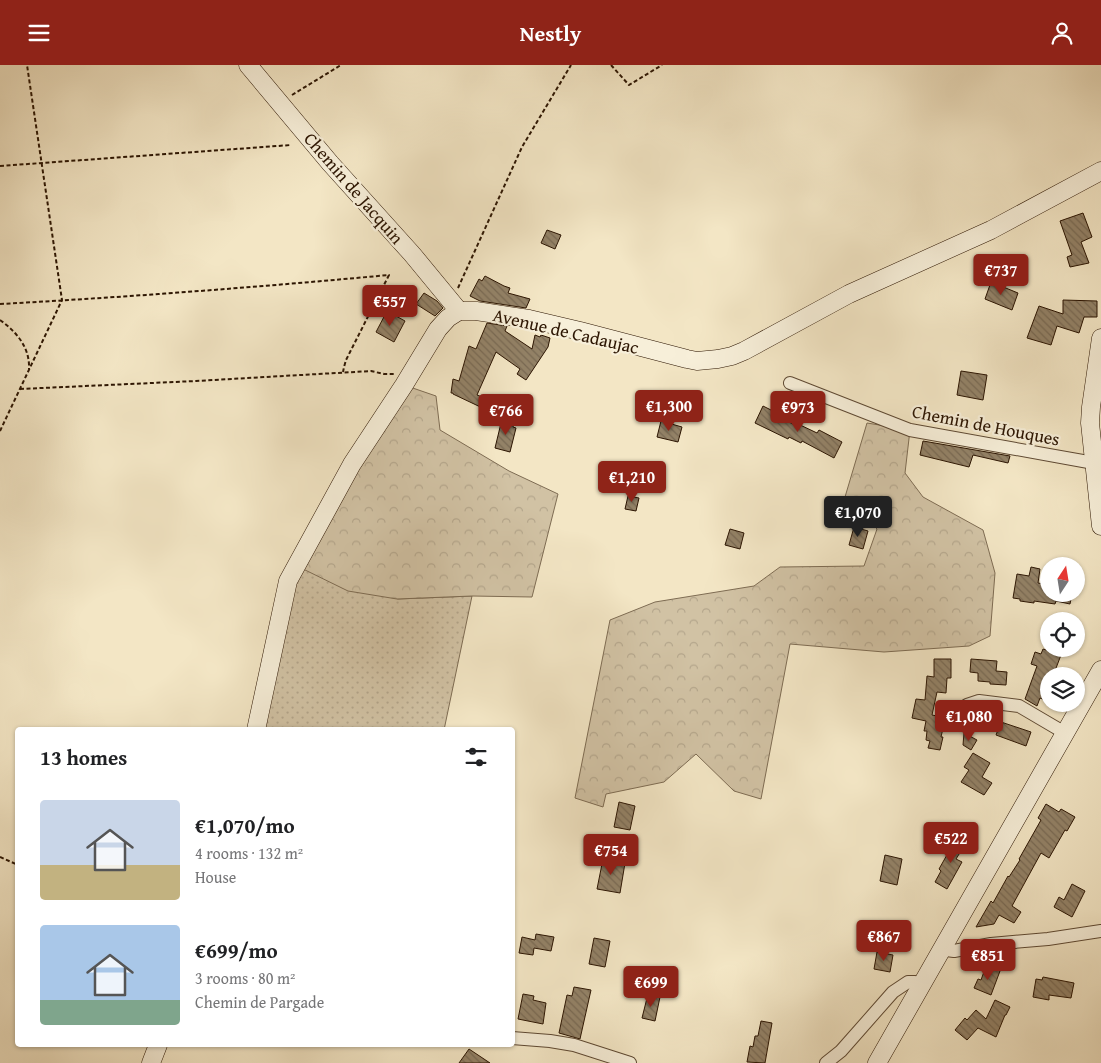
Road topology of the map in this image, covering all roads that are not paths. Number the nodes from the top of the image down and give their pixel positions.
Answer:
1 (248, 65) edge
2 (1101, 171) edge
3 (457, 309) junction
4 (1101, 338) edge
5 (790, 383) dead end
6 (1094, 463) junction
7 (1101, 526) edge
8 (1101, 670) edge
9 (966, 705) dead end
10 (257, 727) edge
11 (1065, 733) junction
12 (1101, 931) edge
13 (942, 947) junction
14 (922, 985) junction
15 (515, 1038) edge
16 (157, 1047) edge
17 (151, 1063) edge
18 (630, 1063) edge
19 (826, 1063) edge
20 (877, 1063) edge

1 - 3 street, Chemin de Jacquin
2 - 3 street, Avenue de Cadaujac
3 - 10 street
4 - 6 street
5 - 6 street, Chemin de Houques
6 - 7 street
8 - 11 street
9 - 11 street
11 - 13 street
12 - 13 street
13 - 14 street
14 - 19 street
14 - 20 street
15 - 18 street
16 - 17 street

